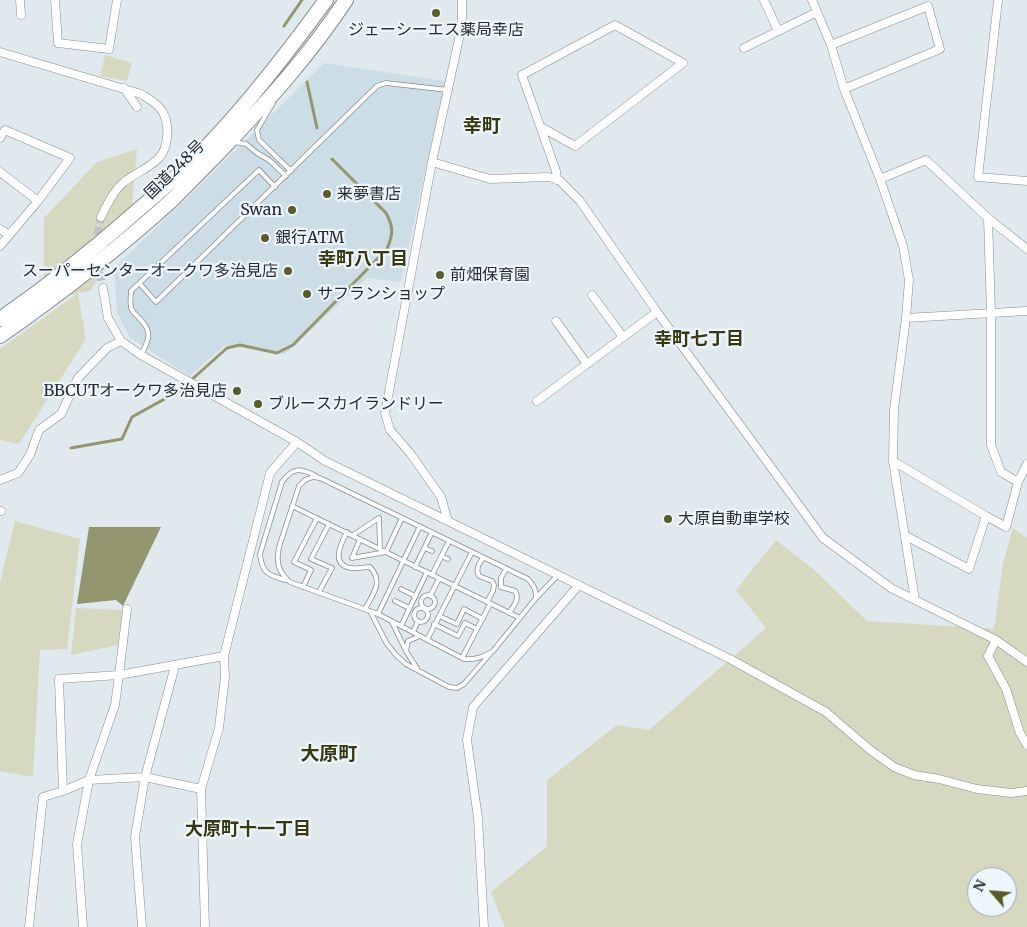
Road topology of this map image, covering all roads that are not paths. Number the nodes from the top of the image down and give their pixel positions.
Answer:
1 (20, 0) edge
2 (55, 0) edge
3 (117, 0) edge
4 (326, 0) edge
5 (346, 0) edge
6 (462, 0) edge
7 (764, 0) edge
8 (812, 0) edge
9 (998, 0) edge
10 (817, 12) junction
11 (21, 15) dead end
12 (778, 31) junction
13 (831, 45) junction
14 (744, 48) dead end
15 (0, 52) edge
16 (124, 88) junction
17 (844, 89) junction
18 (448, 90) junction
19 (276, 91) junction
20 (136, 107) dead end
21 (541, 127) junction
22 (0, 138) edge
23 (228, 143) junction
24 (432, 162) junction
25 (291, 171) junction
26 (0, 172) edge
27 (286, 176) junction
28 (880, 179) junction
29 (557, 180) junction
30 (1027, 181) edge
31 (275, 187) junction
32 (38, 201) junction
33 (101, 217) tunnel mouth
34 (988, 218) junction
35 (0, 229) edge
36 (9, 235) junction
37 (0, 246) edge
38 (1027, 249) edge
39 (140, 284) junction
40 (103, 288) tunnel mouth
41 (592, 295) dead end
42 (1027, 311) edge
43 (657, 312) junction
44 (991, 313) junction
45 (906, 318) junction
46 (0, 319) edge
47 (556, 321) dead end
48 (0, 336) edge
49 (623, 337) junction
50 (121, 341) junction
51 (141, 354) junction
52 (587, 364) junction
53 (537, 401) dead end
54 (296, 442) junction
55 (893, 460) junction
56 (1027, 464) edge
57 (320, 478) junction
58 (0, 480) edge
59 (1018, 482) junction
60 (292, 506) junction
61 (986, 516) junction
62 (317, 518) junction
63 (402, 518) junction
64 (448, 522) junction
65 (329, 524) junction
66 (420, 526) junction
67 (347, 532) junction
68 (432, 532) junction
69 (353, 535) junction
70 (906, 536) junction
71 (360, 539) junction
72 (449, 541) junction
73 (424, 548) junction
74 (380, 549) junction
75 (432, 551) dead end
76 (386, 552) junction
77 (472, 552) junction
78 (441, 556) junction
79 (483, 558) junction
80 (448, 559) dead end
81 (404, 560) junction
82 (415, 566) junction
83 (506, 569) junction
84 (427, 572) junction
85 (432, 575) junction
86 (558, 575) junction
87 (439, 579) junction
88 (290, 582) junction
89 (579, 585) junction
90 (454, 586) junction
91 (303, 587) junction
92 (401, 589) dead end
93 (319, 592) junction
94 (415, 596) junction
95 (430, 596) junction
96 (536, 598) junction
97 (915, 600) junction
98 (395, 601) dead end
99 (489, 603) junction
100 (409, 608) junction
101 (127, 609) dead end
102 (425, 609) junction
103 (367, 610) junction
104 (510, 613) junction
105 (378, 614) junction
106 (439, 616) junction
107 (483, 618) junction
108 (520, 618) junction
109 (392, 621) junction
110 (418, 621) junction
111 (434, 624) junction
112 (400, 626) junction
113 (477, 629) junction
114 (413, 632) junction
115 (420, 636) junction
116 (427, 640) junction
117 (996, 640) junction
118 (493, 650) junction
119 (406, 651) junction
120 (224, 656) junction
121 (462, 658) junction
122 (1027, 662) edge
123 (176, 666) junction
124 (419, 671) junction
125 (119, 675) junction
126 (1027, 745) edge
127 (145, 777) junction
128 (89, 780) junction
129 (201, 789) junction
130 (1027, 791) edge
131 (63, 792) junction
132 (28, 927) edge
133 (83, 927) edge
134 (142, 927) edge
135 (206, 927) edge
136 (484, 927) edge

1 - 11 street
2 - 3 street
4 - 46 highway, 国道248号
5 - 19 highway, 国道248号
6 - 18 street
7 - 12 street
8 - 10 street
9 - 30 street
10 - 12 street
10 - 13 street
12 - 14 street
13 - 17 street
13 - 17 street
15 - 16 street
16 - 20 street
16 - 33 street
17 - 28 street
18 - 24 street
18 - 25 lane
19 - 23 highway, 国道248号
19 - 25 lane
21 - 21 street
21 - 29 street
22 - 32 street
23 - 27 lane
23 - 48 highway, 国道248号
24 - 29 street
24 - 64 street
25 - 27 lane
26 - 32 street
27 - 31 lane
28 - 34 street
28 - 45 street
29 - 43 street
31 - 39 lane
31 - 39 lane
32 - 36 street
34 - 38 street
34 - 44 street
35 - 36 street
36 - 37 street
39 - 51 lane
40 - 50 street
41 - 49 street
42 - 44 street
43 - 49 street
43 - 97 street
44 - 45 street
44 - 59 street
45 - 55 street
47 - 52 street
49 - 52 street
50 - 51 street
50 - 58 street
51 - 54 street
52 - 53 street
54 - 64 street
54 - 120 street
55 - 61 street
55 - 70 street
56 - 59 street
57 - 60 lane
57 - 63 lane
57 - 88 lane
59 - 61 street
60 - 62 lane
60 - 88 lane
61 - 70 street
62 - 65 lane
62 - 91 lane
63 - 66 lane
63 - 76 lane
64 - 86 street
65 - 67 lane
65 - 93 lane
66 - 68 lane
66 - 81 lane
67 - 69 lane
67 - 103 lane
68 - 72 lane
68 - 73 lane
69 - 71 lane
69 - 74 lane
70 - 97 street
71 - 74 lane
71 - 76 lane
72 - 77 lane
72 - 78 lane
73 - 75 lane
73 - 82 lane
74 - 76 lane
76 - 81 lane
77 - 79 lane
77 - 90 lane
78 - 80 lane
78 - 85 lane
79 - 83 lane
79 - 99 lane
81 - 82 lane
81 - 105 lane
82 - 84 lane
83 - 96 lane
83 - 104 lane
84 - 85 lane
84 - 94 lane
85 - 87 lane
86 - 89 street
86 - 96 lane
87 - 90 lane
87 - 95 lane
88 - 91 lane
89 - 130 street
89 - 136 street
90 - 99 lane
90 - 106 lane
91 - 93 lane
92 - 94 lane
93 - 103 lane
94 - 100 lane
95 - 102 lane
95 - 102 lane
96 - 108 lane
97 - 117 street
98 - 100 lane
99 - 104 lane
99 - 107 lane
100 - 112 lane
101 - 125 street
102 - 110 lane
102 - 110 lane
103 - 105 lane
103 - 124 lane
104 - 108 lane
105 - 109 lane
106 - 107 lane
106 - 111 lane
107 - 113 lane
108 - 118 lane
109 - 112 lane
109 - 119 lane
110 - 114 lane
111 - 113 lane
111 - 116 lane
112 - 114 lane
113 - 121 lane
114 - 115 lane
115 - 116 lane
115 - 119 lane
116 - 121 lane
117 - 122 street
117 - 126 street
118 - 121 lane
118 - 124 lane
119 - 124 lane
120 - 123 street
120 - 129 street
123 - 125 street
123 - 127 street
125 - 128 street
125 - 131 street
127 - 128 street
127 - 129 street
127 - 134 street
128 - 131 street
128 - 133 street
129 - 135 street
131 - 132 street

